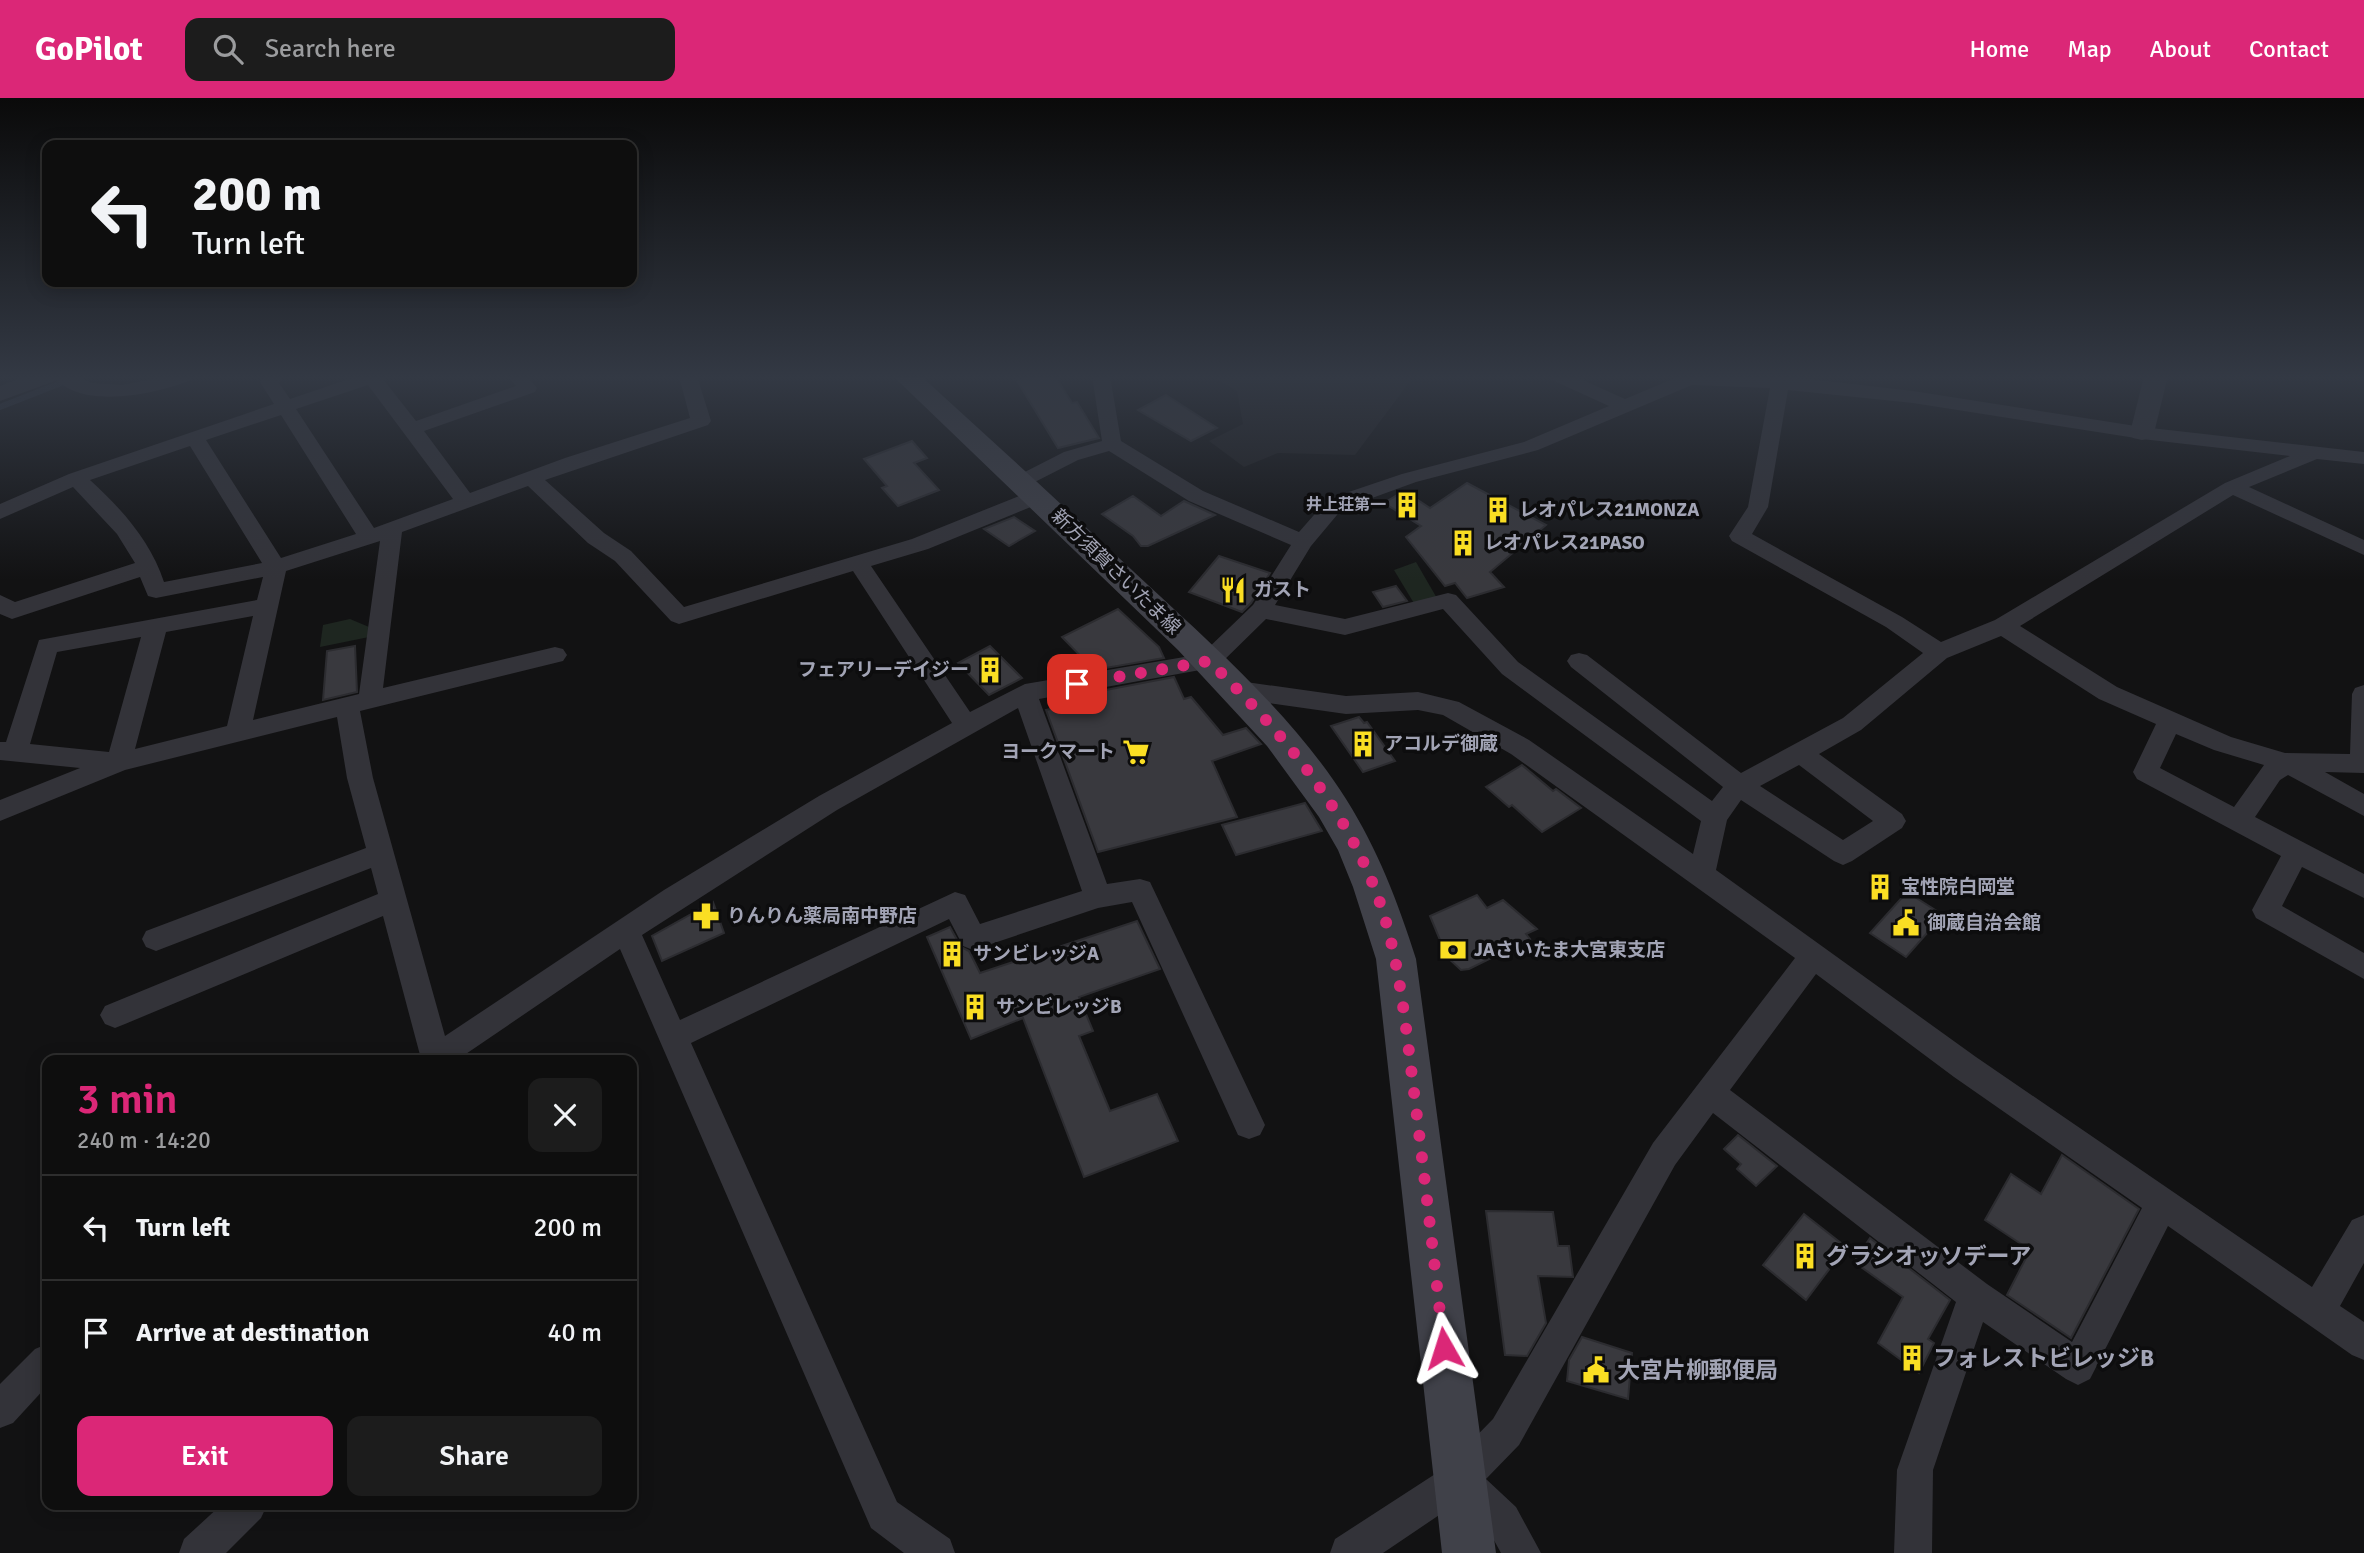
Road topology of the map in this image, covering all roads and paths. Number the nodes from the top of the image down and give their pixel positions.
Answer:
1 (177, 444) edge
2 (199, 444) edge
3 (308, 444) edge
4 (423, 444) edge
5 (629, 444) edge
6 (979, 444) edge
7 (1112, 444) joint
8 (1536, 444) edge
9 (1768, 444) edge
10 (2235, 444) edge
11 (2312, 453) junction
12 (2364, 458) edge
13 (76, 478) junction
14 (531, 478) junction
15 (2232, 487) junction
16 (1028, 489) junction
17 (467, 503) junction
18 (0, 512) edge
19 (392, 529) junction
20 (369, 537) junction
21 (1303, 542) junction
22 (2364, 548) edge
23 (859, 564) junction
24 (149, 566) junction
25 (276, 567) junction
26 (0, 603) edge
27 (265, 606) junction
28 (1262, 610) junction
29 (156, 625) junction
30 (2003, 626) junction
31 (1939, 652) junction
32 (555, 655) dead end
33 (1209, 661) junction
34 (1579, 661) dead end
35 (1239, 690) junction
36 (1025, 694) junction
37 (2364, 694) edge
38 (358, 703) junction
39 (2170, 720) junction
40 (966, 725) junction
41 (238, 733) junction
42 (8, 751) edge
43 (1800, 752) junction
44 (119, 762) junction
45 (2285, 762) junction
46 (2363, 764) edge
47 (1740, 786) junction
48 (2364, 806) edge
49 (0, 811) edge
50 (1714, 817) junction
51 (2238, 822) junction
52 (2297, 852) junction
53 (380, 854) junction
54 (1702, 874) junction
55 (2364, 887) edge
56 (1098, 897) junction
57 (392, 900) junction
58 (626, 930) junction
59 (156, 939) dead end
60 (1812, 957) junction
61 (2364, 967) edge
62 (115, 1015) dead end
63 (672, 1038) junction
64 (434, 1055) edge
65 (441, 1055) edge
66 (1711, 1093) junction
67 (1249, 1125) dead end
68 (2162, 1204) junction
69 (2364, 1231) edge
70 (1975, 1296) junction
71 (2318, 1310) junction
72 (2364, 1343) edge
73 (42, 1366) edge
74 (0, 1410) edge
75 (1459, 1480) junction
76 (233, 1510) edge
77 (198, 1553) edge
78 (936, 1553) edge
79 (1349, 1553) edge
80 (1469, 1553) edge
81 (1522, 1553) edge
82 (1913, 1553) edge

1 - 13 street
2 - 25 street
3 - 20 street
4 - 17 street
5 - 14 street
6 - 16 main road, 新方須賀さいたま線
7 - 16 street
7 - 21 street
8 - 21 street
9 - 31 street
10 - 11 street
11 - 12 street
11 - 15 street
13 - 18 street
13 - 24 street
14 - 17 street
14 - 23 street
15 - 22 street
15 - 30 street
16 - 23 street
16 - 33 main road, 新方須賀さいたま線
17 - 19 street
19 - 20 street
19 - 38 street
20 - 25 street
21 - 28 street
23 - 40 street
24 - 25 street
24 - 26 street
25 - 27 street
27 - 29 street
27 - 41 street
28 - 33 street
28 - 50 street
29 - 42 street
29 - 44 street
30 - 31 street
30 - 39 street
31 - 43 street
32 - 38 street
33 - 35 main road, 新方須賀さいたま線
33 - 36 street
34 - 47 street
35 - 54 street
35 - 75 main road, 新方須賀さいたま線
36 - 40 street
36 - 56 street
37 - 46 street
38 - 41 street
38 - 53 street
39 - 45 street
39 - 51 street
40 - 58 street
41 - 44 street
42 - 44 street
43 - 47 street
43 - 47 street
44 - 49 street
45 - 46 street
45 - 48 street
45 - 51 street
47 - 50 street
50 - 54 street
51 - 52 street
52 - 55 street
52 - 61 street
53 - 57 street
53 - 59 street
54 - 60 street
56 - 63 street
56 - 67 street
57 - 62 street
57 - 64 street
58 - 63 street
58 - 65 street
60 - 66 street
60 - 68 street
63 - 78 street
66 - 70 street
66 - 75 street
68 - 70 street
68 - 71 street
69 - 71 street
70 - 82 street
71 - 72 street
73 - 74 street
75 - 79 street
75 - 80 main road, 新方須賀さいたま線
75 - 81 street
76 - 77 street

